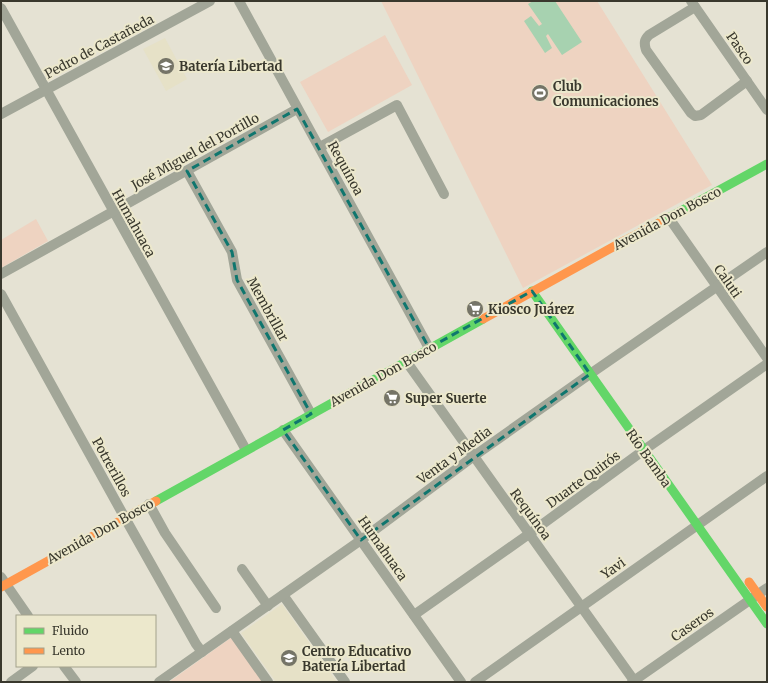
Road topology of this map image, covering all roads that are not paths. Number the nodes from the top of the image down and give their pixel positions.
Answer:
1 (210, 1) edge
2 (239, 1) edge
3 (693, 4) edge
4 (1, 8) edge
5 (747, 81) junction
6 (46, 90) junction
7 (297, 109) junction
8 (767, 110) edge
9 (1, 114) edge
10 (320, 147) junction
11 (767, 164) edge
12 (187, 171) junction
13 (444, 194) dead end
14 (113, 211) junction
15 (669, 218) junction
16 (767, 252) edge
17 (1, 274) edge
18 (717, 287) junction
19 (536, 289) junction
20 (1, 294) edge
21 (429, 348) junction
22 (767, 358) edge
23 (406, 361) junction
24 (767, 364) edge
25 (594, 371) junction
26 (311, 414) junction
27 (638, 426) dead end
28 (283, 430) junction
29 (650, 446) junction
30 (246, 450) junction
31 (474, 456) junction
32 (767, 476) edge
33 (149, 504) junction
34 (124, 518) junction
35 (703, 521) junction
36 (529, 534) junction
37 (361, 540) junction
38 (242, 569) dead end
39 (744, 576) dead end
40 (3, 583) edge
41 (767, 588) edge
42 (283, 595) junction
43 (754, 597) junction
44 (268, 606) junction
45 (582, 606) junction
46 (767, 607) edge
47 (216, 608) dead end
48 (27, 615) edge
49 (414, 615) junction
50 (767, 624) edge
51 (232, 631) junction
52 (202, 652) junction
53 (32, 667) edge
54 (65, 667) edge
55 (634, 681) edge
56 (10, 682) edge
57 (76, 682) edge
58 (161, 682) edge
59 (268, 682) edge
60 (345, 682) edge
61 (461, 682) edge
62 (475, 682) edge

1 - 6 street, Pedro de Castañeda
2 - 7 street, Requínoa
3 - 5 street, Pasco
3 - 5 street
4 - 6 street, Humahuaca
5 - 8 street, Pasco
6 - 9 street, Pedro de Castañeda
6 - 14 street, Humahuaca
7 - 10 street, Requínoa
7 - 12 street, José Miguel del Portillo
10 - 13 street
10 - 21 street, Requínoa
11 - 15 main road, Avenida Don Bosco
12 - 14 street, José Miguel del Portillo
12 - 26 street, Membrillar
14 - 17 street, José Miguel del Portillo
14 - 30 street, Humahuaca
15 - 18 street, Caluti
15 - 19 main road, Avenida Don Bosco
16 - 18 street, Venta y Media
18 - 22 street, Caluti
18 - 25 street, Venta y Media
19 - 21 main road, Avenida Don Bosco
19 - 25 main road, Río Bamba
20 - 34 street, Potrerillos
21 - 23 main road, Avenida Don Bosco
23 - 26 main road, Avenida Don Bosco
23 - 31 street, Requínoa
24 - 29 street, Duarte Quirós
25 - 27 main road, Río Bamba
25 - 29 main road, Río Bamba
25 - 31 street, Venta y Media
26 - 28 main road, Avenida Don Bosco
28 - 30 main road, Avenida Don Bosco
28 - 37 street, Humahuaca
29 - 35 main road, Río Bamba
29 - 36 street, Duarte Quirós
30 - 33 main road, Avenida Don Bosco
31 - 36 street, Requínoa
31 - 37 street, Venta y Media
32 - 35 street, Yavi
33 - 34 main road, Avenida Don Bosco
33 - 47 street
34 - 40 main road, Avenida Don Bosco
34 - 52 street, Potrerillos
35 - 43 main road, Río Bamba
35 - 45 street, Yavi
36 - 45 street, Requínoa
36 - 49 street, Duarte Quirós
37 - 42 street, Venta y Media
37 - 49 street, Humahuaca
38 - 44 street
39 - 43 main road, Río Bamba
40 - 48 street
41 - 43 street, Caseros
42 - 44 street, Venta y Media
42 - 60 street
43 - 46 main road, Río Bamba
43 - 50 main road, Río Bamba
43 - 55 street, Caseros
44 - 51 street, Venta y Media
45 - 55 street, Requínoa
45 - 62 street, Yavi
49 - 61 street, Humahuaca
51 - 52 street, Venta y Media
51 - 59 street
52 - 58 street, Venta y Media
53 - 56 street
54 - 57 street

